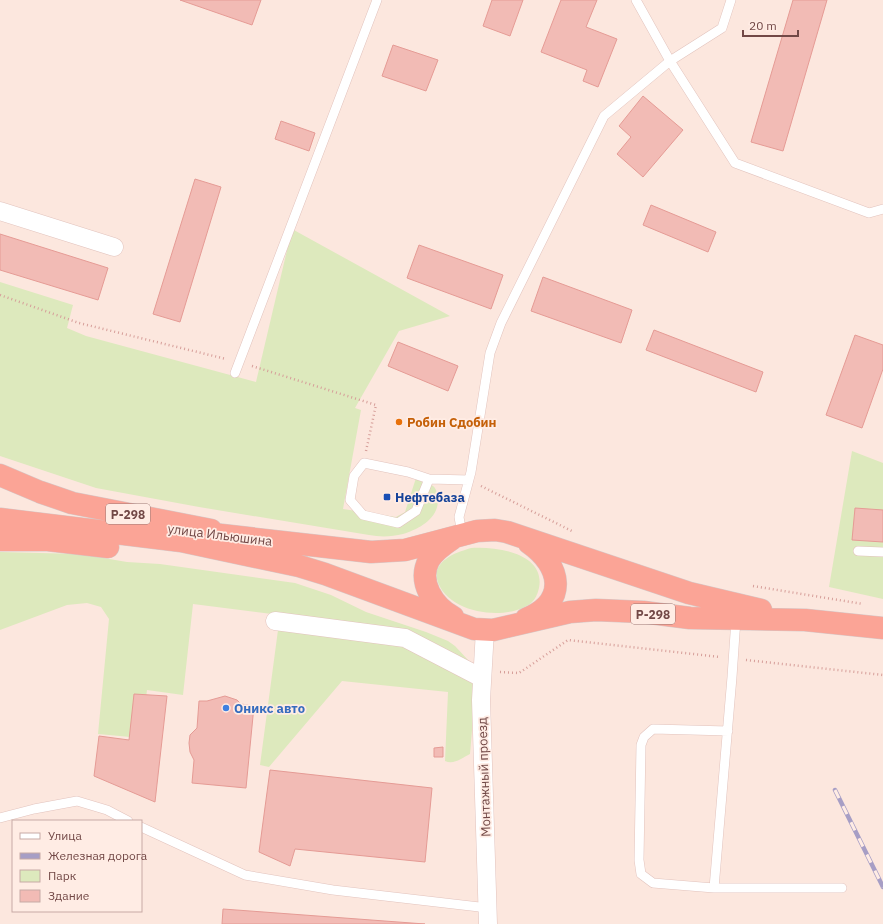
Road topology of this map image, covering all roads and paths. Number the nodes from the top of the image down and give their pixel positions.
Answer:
1 (376, 0) edge
2 (636, 0) edge
3 (731, 0) edge
4 (670, 61) junction
5 (883, 209) edge
6 (0, 211) edge
7 (114, 247) dead end
8 (0, 295) edge
9 (239, 362) junction
10 (235, 373) dead end
11 (364, 463) junction
12 (0, 475) edge
13 (429, 480) junction
14 (469, 480) junction
15 (0, 506) edge
16 (0, 519) edge
17 (579, 534) dead end
18 (459, 535) junction
19 (518, 536) junction
20 (0, 540) edge
21 (258, 548) junction
22 (858, 551) dead end
23 (883, 552) edge
24 (751, 586) dead end
25 (868, 605) dead end
26 (736, 618) junction
27 (805, 620) junction
28 (274, 621) dead end
29 (485, 628) junction
30 (883, 628) edge
31 (734, 658) junction
32 (483, 675) junction
33 (883, 675) edge
34 (728, 731) junction
35 (0, 818) edge
36 (126, 820) edge
37 (142, 827) edge
38 (714, 888) junction
39 (842, 888) dead end
40 (488, 916) edge

1 - 9 lane
2 - 4 lane
3 - 4 lane
4 - 5 lane
4 - 14 lane
6 - 7 street
8 - 9 path
9 - 10 lane
9 - 11 path
11 - 13 lane
11 - 13 lane
12 - 21 highway, Р-298
13 - 14 lane
14 - 17 path
14 - 18 lane
15 - 21 highway, улица Ильюшина / Р-298
16 - 21 highway, улица Ильюшина / Р-298
18 - 19 highway, Р-298
18 - 21 highway, улица Ильюшина / Р-298
18 - 29 highway, Р-298
19 - 27 highway, Р-298
19 - 29 highway, Р-298
20 - 21 highway
21 - 29 highway, улица Ильюшина / Р-298
22 - 23 lane
24 - 25 path
26 - 27 highway, Р-298
26 - 29 highway, Р-298
26 - 31 lane
27 - 30 highway, Р-298
28 - 32 street
29 - 32 street, Монтажный проезд
31 - 32 path
31 - 33 path
31 - 34 lane
32 - 40 street, Монтажный проезд
34 - 38 lane
34 - 38 lane
35 - 36 lane
37 - 40 lane
38 - 39 lane

